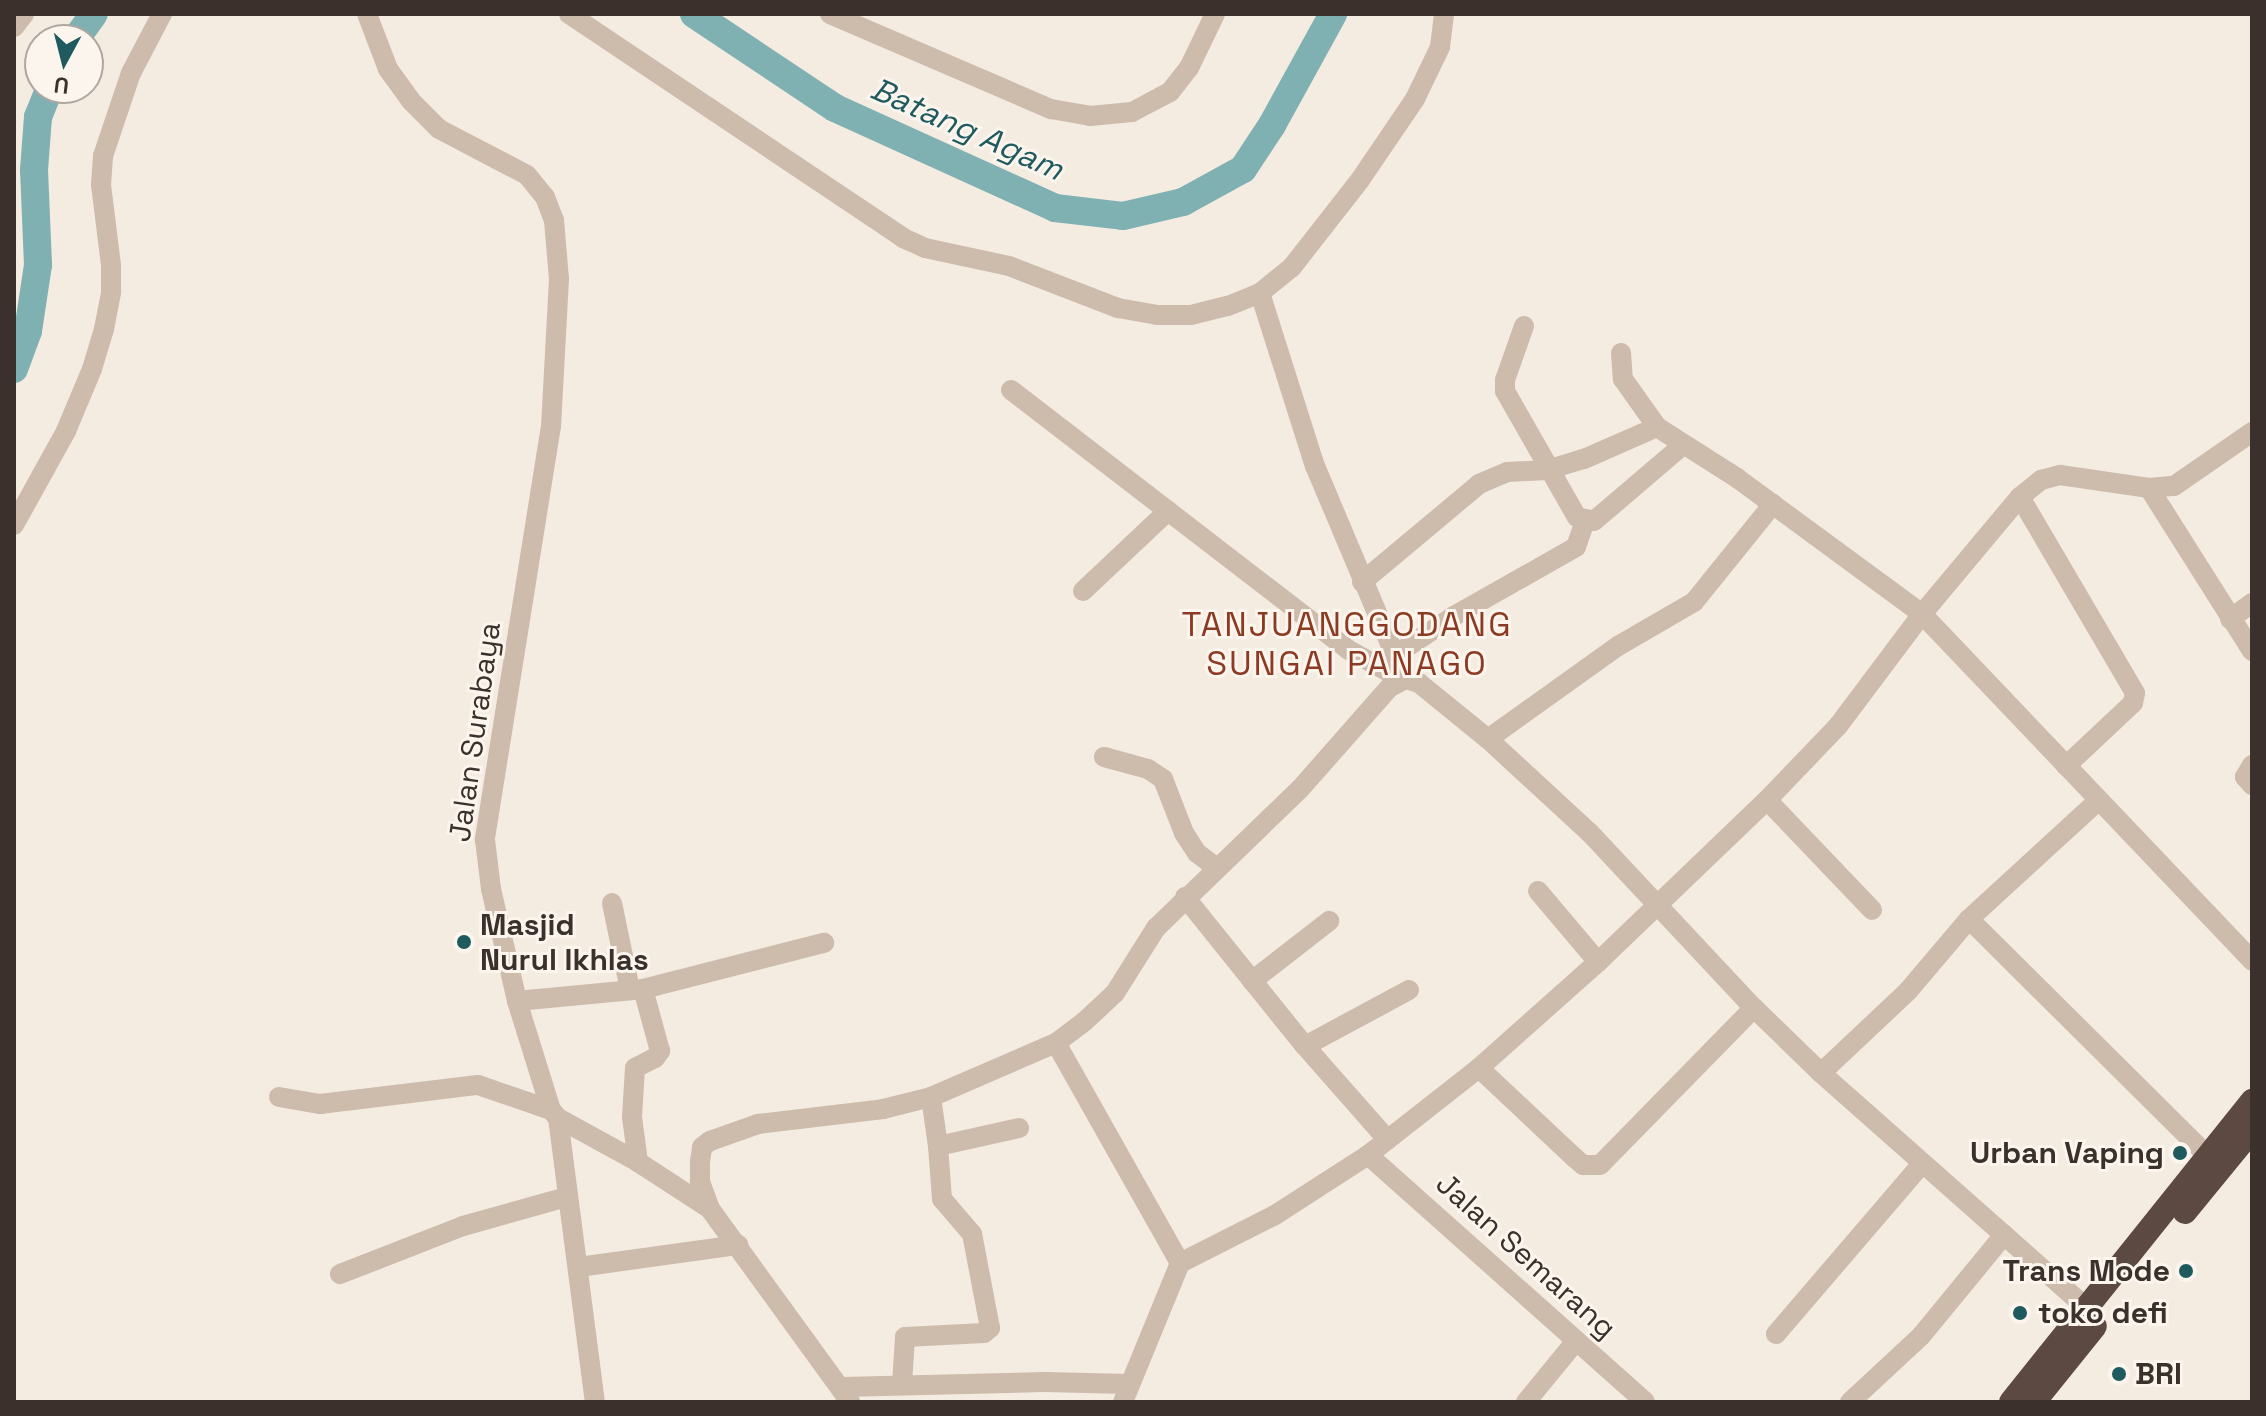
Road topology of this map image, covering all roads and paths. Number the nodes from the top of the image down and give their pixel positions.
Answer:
1 (24, 14) edge
2 (162, 14) edge
3 (367, 14) edge
4 (569, 14) edge
5 (830, 14) edge
6 (1215, 14) edge
7 (1444, 14) edge
8 (14, 27) edge
9 (1260, 293) junction
10 (1524, 326) dead end
11 (1621, 353) dead end
12 (1011, 390) dead end
13 (1657, 427) junction
14 (2252, 432) edge
15 (1683, 445) junction
16 (1547, 470) junction
17 (2149, 488) junction
18 (2020, 497) junction
19 (1773, 504) junction
20 (1168, 511) junction
21 (1585, 521) junction
22 (14, 525) edge
23 (1362, 582) junction
24 (1083, 591) dead end
25 (2252, 603) edge
26 (1922, 614) junction
27 (2230, 619) junction
28 (2252, 651) edge
29 (1395, 655) junction
30 (1394, 682) junction
31 (1488, 739) junction
32 (1104, 757) dead end
33 (2252, 765) edge
34 (2066, 766) junction
35 (2252, 785) edge
36 (1767, 800) junction
37 (2099, 800) junction
38 (1217, 868) junction
39 (1538, 891) dead end
40 (1185, 897) junction
41 (612, 903) dead end
42 (1656, 907) junction
43 (1872, 910) dead end
44 (1969, 919) junction
45 (1329, 921) dead end
46 (824, 943) dead end
47 (2252, 961) edge
48 (1598, 962) junction
49 (1252, 981) junction
50 (636, 989) junction
51 (1409, 990) dead end
52 (517, 1001) junction
53 (1754, 1008) junction
54 (1056, 1043) junction
55 (1305, 1046) junction
56 (1479, 1068) junction
57 (1821, 1073) junction
58 (279, 1097) dead end
59 (931, 1097) junction
60 (2252, 1101) edge
61 (554, 1114) junction
62 (1019, 1128) dead end
63 (2252, 1130) edge
64 (1388, 1140) junction
65 (938, 1146) junction
66 (1368, 1155) junction
67 (2208, 1156) junction
68 (638, 1162) junction
69 (1921, 1165) junction
70 (566, 1197) junction
71 (710, 1209) junction
72 (2004, 1235) junction
73 (738, 1245) junction
74 (1180, 1263) junction
75 (579, 1267) junction
76 (340, 1274) dead end
77 (2088, 1309) junction
78 (1776, 1334) dead end
79 (1576, 1341) junction
80 (902, 1384) junction
81 (1126, 1393) edge
82 (846, 1395) edge
83 (595, 1402) edge
84 (1526, 1402) edge
85 (1645, 1402) edge
86 (1850, 1402) edge
87 (2011, 1402) edge
88 (2034, 1402) edge

1 - 8 street
2 - 22 street
3 - 52 street, Jalan Surabaya
4 - 9 street
5 - 6 street
7 - 9 street
9 - 23 street
10 - 16 street
11 - 13 street
12 - 20 street
13 - 15 street
13 - 16 street
14 - 17 street
15 - 19 street
15 - 21 street
16 - 21 street
16 - 23 street
17 - 18 street
17 - 27 street
18 - 26 street
18 - 34 street
19 - 26 street
19 - 31 street
20 - 24 street
20 - 30 street
21 - 29 street
23 - 29 street
25 - 27 street
26 - 34 street
26 - 36 street
27 - 28 street
29 - 30 street
30 - 31 street
30 - 38 street
31 - 42 street
32 - 38 street
33 - 35 street
34 - 37 street
36 - 42 street
36 - 43 street
37 - 44 street
37 - 47 street
38 - 40 street
39 - 48 street
40 - 49 street
40 - 54 street
41 - 50 street
42 - 48 street
42 - 53 street
44 - 57 street
44 - 67 street
45 - 49 street
46 - 50 street
48 - 56 street
49 - 55 street
50 - 52 street
50 - 68 street
51 - 55 street
52 - 61 street, Jalan Surabaya
53 - 56 street
53 - 57 street
54 - 59 street
54 - 74 street
55 - 64 street
56 - 64 street
57 - 69 street
58 - 61 street
59 - 65 street
59 - 71 street
60 - 67 highway
61 - 68 street
61 - 70 street, Jalan Surabaya
62 - 65 street
63 - 88 highway
64 - 66 street
65 - 80 street
66 - 74 street
66 - 79 street, Jalan Semarang
67 - 77 highway
68 - 71 street
69 - 72 street
69 - 78 street
70 - 75 street, Jalan Surabaya
70 - 76 street
71 - 73 street
72 - 77 street
72 - 86 street
73 - 75 street
73 - 82 street
74 - 81 street
75 - 83 street, Jalan Surabaya
77 - 87 highway
79 - 84 street
79 - 85 street, Jalan Semarang
80 - 81 street
80 - 82 street

